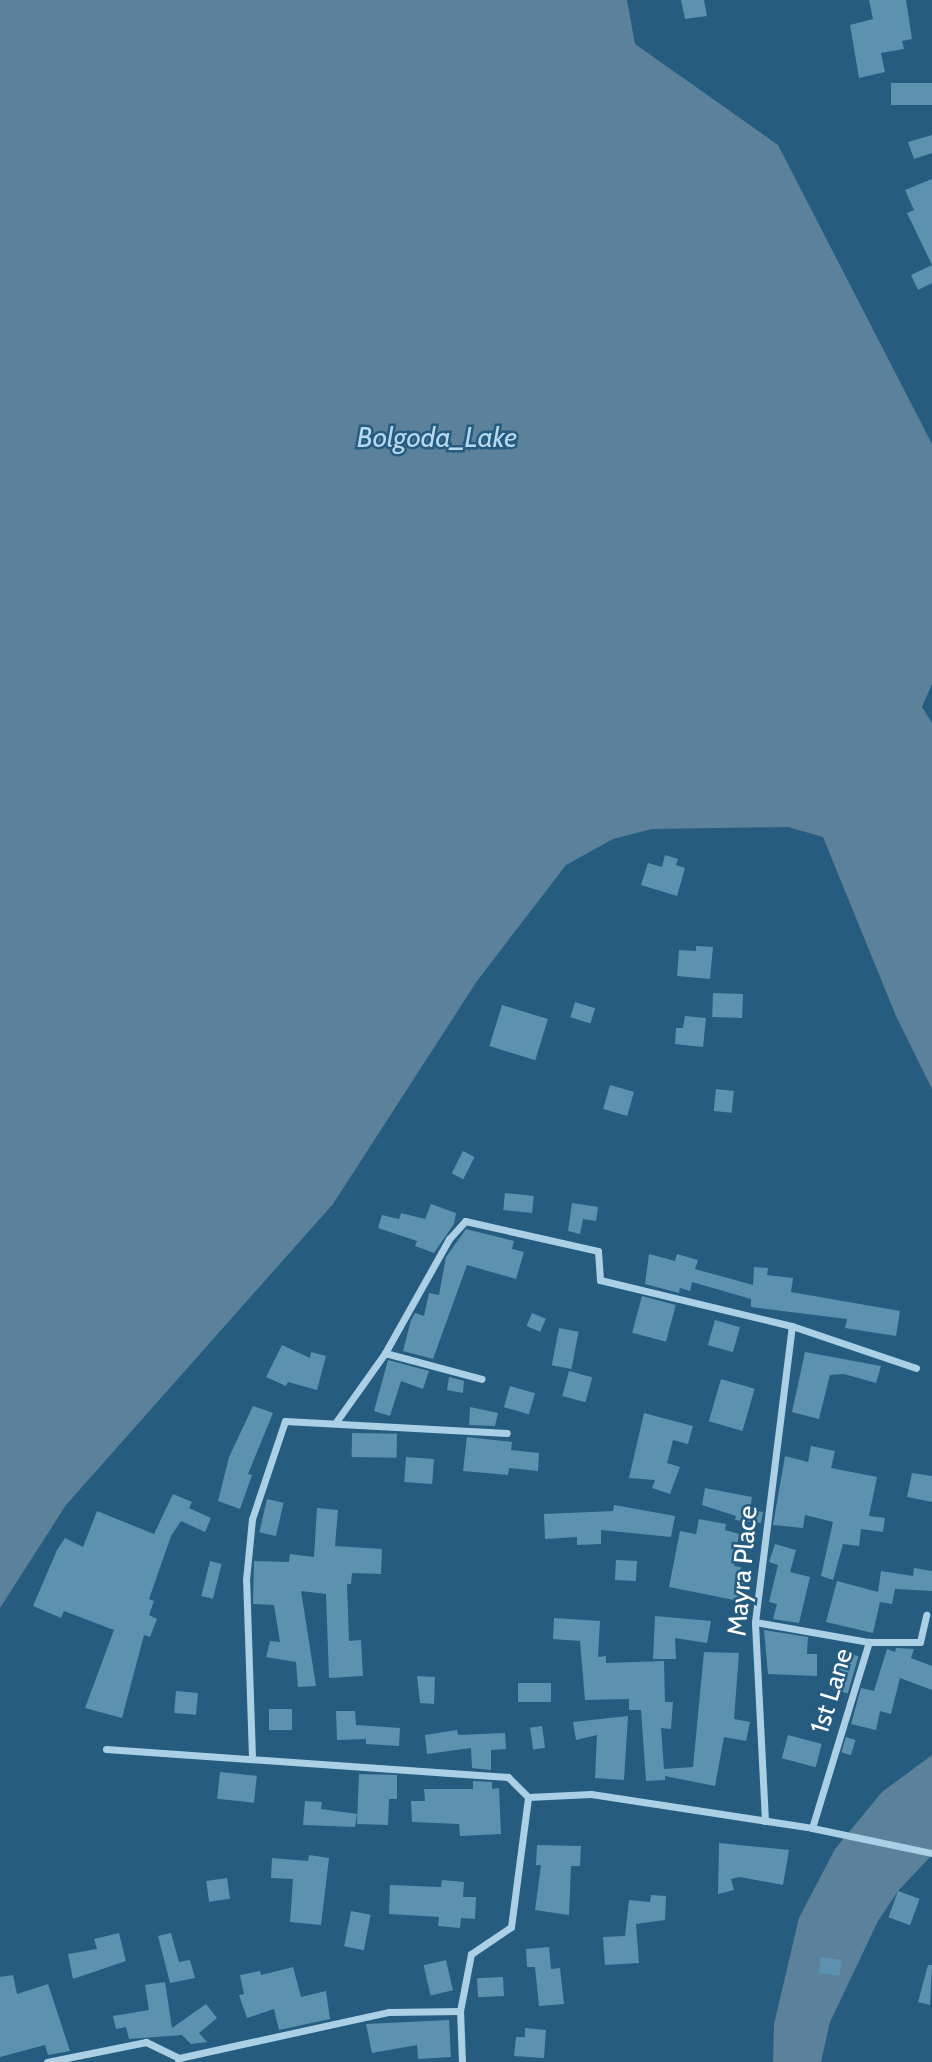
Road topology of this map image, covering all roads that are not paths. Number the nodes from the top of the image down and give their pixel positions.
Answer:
1 (792, 1326) junction
2 (385, 1353) junction
3 (916, 1368) dead end
4 (481, 1379) dead end
5 (336, 1422) junction
6 (507, 1433) dead end
7 (926, 1615) dead end
8 (755, 1622) junction
9 (869, 1642) junction
10 (106, 1749) dead end
11 (252, 1757) junction
12 (528, 1797) junction
13 (765, 1821) junction
14 (816, 1829) junction
15 (930, 1853) edge
16 (460, 2011) junction
17 (178, 2060) edge
18 (47, 2062) edge
19 (462, 2062) edge

1 - 2 street
1 - 3 street
1 - 8 street, Mayra Place
2 - 4 street
2 - 5 street
5 - 6 street
5 - 11 street
7 - 9 street, 1st Lane
8 - 9 street
8 - 13 street, Mayra Place
9 - 14 street, 1st Lane
10 - 11 street
11 - 12 street
12 - 13 street
12 - 16 street
13 - 14 street
14 - 15 street
16 - 17 street
16 - 19 street
17 - 18 street

